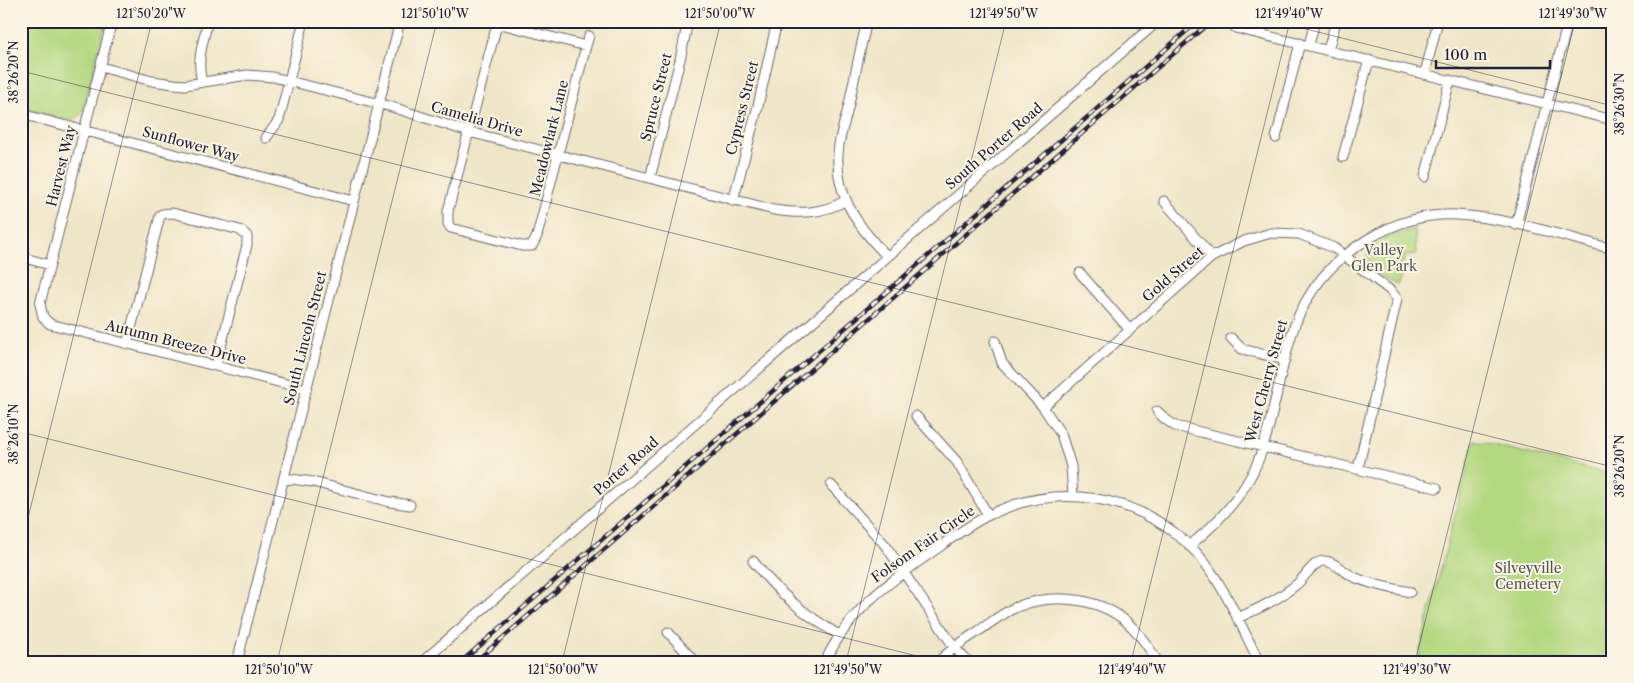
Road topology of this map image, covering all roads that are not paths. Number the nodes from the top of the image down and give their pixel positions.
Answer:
1 (112, 21) edge
2 (208, 21) edge
3 (304, 21) edge
4 (400, 21) edge
5 (688, 21) edge
6 (777, 21) edge
7 (867, 21) edge
8 (1158, 21) edge
9 (1315, 21) edge
10 (1336, 21) edge
11 (1438, 21) edge
12 (1568, 21) edge
13 (1235, 28) dead end
14 (589, 36) dead end
15 (1305, 44) junction
16 (586, 46) junction
17 (1328, 50) junction
18 (1369, 60) junction
19 (101, 67) junction
20 (1425, 73) junction
21 (1450, 80) junction
22 (288, 81) junction
23 (202, 82) junction
24 (1548, 103) junction
25 (379, 104) junction
26 (21, 114) edge
27 (1613, 120) edge
28 (84, 130) junction
29 (468, 132) junction
30 (266, 138) dead end
31 (1276, 138) dead end
32 (558, 155) junction
33 (1343, 157) dead end
34 (1425, 177) dead end
35 (650, 178) junction
36 (733, 200) junction
37 (354, 201) junction
38 (845, 201) junction
39 (1164, 201) dead end
40 (1516, 225) junction
41 (1613, 249) edge
42 (887, 256) junction
43 (1344, 256) junction
44 (21, 257) edge
45 (1212, 257) junction
46 (50, 265) junction
47 (1080, 273) dead end
48 (849, 291) joint
49 (43, 317) joint
50 (1130, 330) junction
51 (1231, 338) dead end
52 (995, 341) dead end
53 (127, 344) junction
54 (1285, 360) junction
55 (216, 366) junction
56 (306, 389) junction
57 (1042, 407) junction
58 (1156, 411) dead end
59 (916, 416) dead end
60 (1263, 448) junction
61 (1358, 469) junction
62 (284, 478) junction
63 (831, 485) dead end
64 (1437, 488) dead end
65 (1073, 496) junction
66 (410, 505) dead end
67 (988, 515) junction
68 (1189, 546) junction
69 (753, 561) dead end
70 (903, 572) junction
71 (1410, 592) dead end
72 (1237, 618) junction
73 (668, 632) dead end
74 (839, 635) junction
75 (954, 647) junction
76 (237, 662) edge
77 (422, 662) edge
78 (695, 662) edge
79 (825, 662) edge
80 (938, 662) edge
81 (968, 662) edge
82 (1158, 662) edge
83 (1259, 662) edge

1 - 19 street, Harvest Way
2 - 23 street
3 - 22 street
4 - 25 street, South Lincoln Street
5 - 35 street, Spruce Street
6 - 36 street, Cypress Street
7 - 38 street
8 - 42 street, South Porter Road
9 - 15 street
10 - 17 street
11 - 20 street
12 - 24 street
13 - 15 street
14 - 16 street, Meadowlark Lane
15 - 17 street
15 - 31 street
16 - 29 street
16 - 32 street, Meadowlark Lane
17 - 18 street
18 - 20 street
18 - 33 street
19 - 23 street, Camelia Drive
19 - 28 street, Harvest Way
20 - 21 street
21 - 24 street
21 - 34 street
22 - 23 street, Camelia Drive
22 - 25 street, Camelia Drive
22 - 30 street
24 - 27 street
24 - 40 street
25 - 29 street, Camelia Drive
25 - 37 street, South Lincoln Street
26 - 28 street, Sunflower Way
28 - 37 street, Sunflower Way
28 - 46 street, Harvest Way
29 - 32 street, Camelia Drive
29 - 32 street, Meadowlark Lane
32 - 35 street, Camelia Drive
35 - 36 street, Camelia Drive
36 - 38 street, Camelia Drive
37 - 56 street, South Lincoln Street
38 - 42 street
39 - 45 street
40 - 41 street, West Cherry Street
40 - 43 street, West Cherry Street
42 - 48 street, South Porter Road
43 - 45 street, Gold Street
43 - 54 street, West Cherry Street
43 - 61 street, Gold Street
44 - 46 street
45 - 50 street, Gold Street
46 - 49 street, Harvest Way
47 - 50 street
48 - 77 street, Porter Road
49 - 53 street, Autumn Breeze Drive
50 - 57 street, Gold Street
51 - 54 street
52 - 57 street
53 - 55 street, Autumn Breeze Drive
53 - 55 street
54 - 60 street, West Cherry Street
55 - 56 street, Autumn Breeze Drive
56 - 62 street, South Lincoln Street
57 - 65 street
58 - 60 street
59 - 67 street
60 - 61 street
60 - 68 street, West Cherry Street
61 - 64 street
62 - 66 street
62 - 76 street, South Lincoln Street
63 - 70 street
65 - 67 street, Folsom Fair Circle
65 - 68 street, Folsom Fair Circle
67 - 70 street, Folsom Fair Circle
68 - 72 street, Folsom Fair Circle
69 - 74 street
70 - 74 street, Folsom Fair Circle
70 - 75 street
71 - 72 street
72 - 83 street, Folsom Fair Circle
73 - 78 street
74 - 79 street, Folsom Fair Circle
75 - 80 street
75 - 81 street
75 - 82 street

